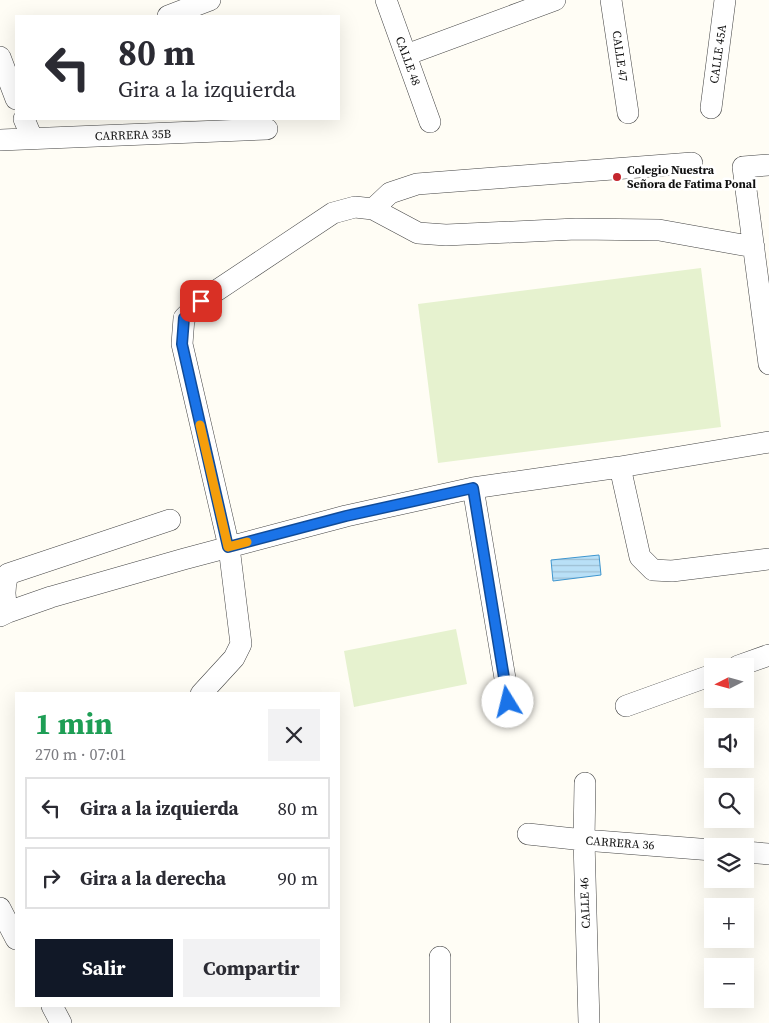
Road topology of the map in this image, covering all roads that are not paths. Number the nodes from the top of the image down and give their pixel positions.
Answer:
1 (210, 0) edge
2 (386, 0) edge
3 (555, 0) edge
4 (611, 0) edge
5 (725, 0) edge
6 (171, 15) edge
7 (406, 55) junction
8 (0, 58) edge
9 (12, 77) edge
10 (15, 94) edge
11 (711, 108) dead end
12 (628, 113) dead end
13 (24, 120) edge
14 (430, 122) dead end
15 (267, 129) dead end
16 (32, 138) junction
17 (0, 140) edge
18 (692, 163) dead end
19 (769, 165) edge
20 (373, 209) junction
21 (754, 247) junction
22 (769, 364) edge
23 (769, 442) edge
24 (620, 467) junction
25 (473, 488) junction
26 (170, 520) dead end
27 (228, 547) junction
28 (769, 559) edge
29 (4, 614) edge
30 (769, 655) edge
31 (754, 660) edge
32 (704, 679) edge
33 (203, 692) edge
34 (508, 702) dead end
35 (626, 706) dead end
36 (585, 783) dead end
37 (528, 834) dead end
38 (584, 840) junction
39 (704, 849) edge
40 (754, 853) edge
41 (769, 854) edge
42 (0, 908) edge
43 (15, 937) edge
44 (440, 957) dead end
45 (53, 1007) edge
46 (61, 1023) edge
47 (440, 1023) edge
48 (589, 1023) edge

1 - 6 street
2 - 7 street, CALLE 48
3 - 7 street
4 - 12 street, CALLE 47
5 - 11 street, CALLE 45A
7 - 14 street, CALLE 48
8 - 9 street
9 - 10 street
13 - 16 street
15 - 16 street, CARRERA 35B
16 - 17 street, CARRERA 35B
18 - 20 street
19 - 21 street
20 - 21 street
20 - 27 street
21 - 22 street
23 - 24 street
24 - 25 street
24 - 28 street
25 - 27 street
25 - 34 street
26 - 29 street
27 - 29 street
27 - 33 street
30 - 31 street
32 - 35 street
36 - 38 street, CALLE 46
37 - 38 street, CARRERA 36
38 - 39 street, CARRERA 36
38 - 48 street, CALLE 46
40 - 41 street
42 - 43 street
44 - 47 street
45 - 46 street

